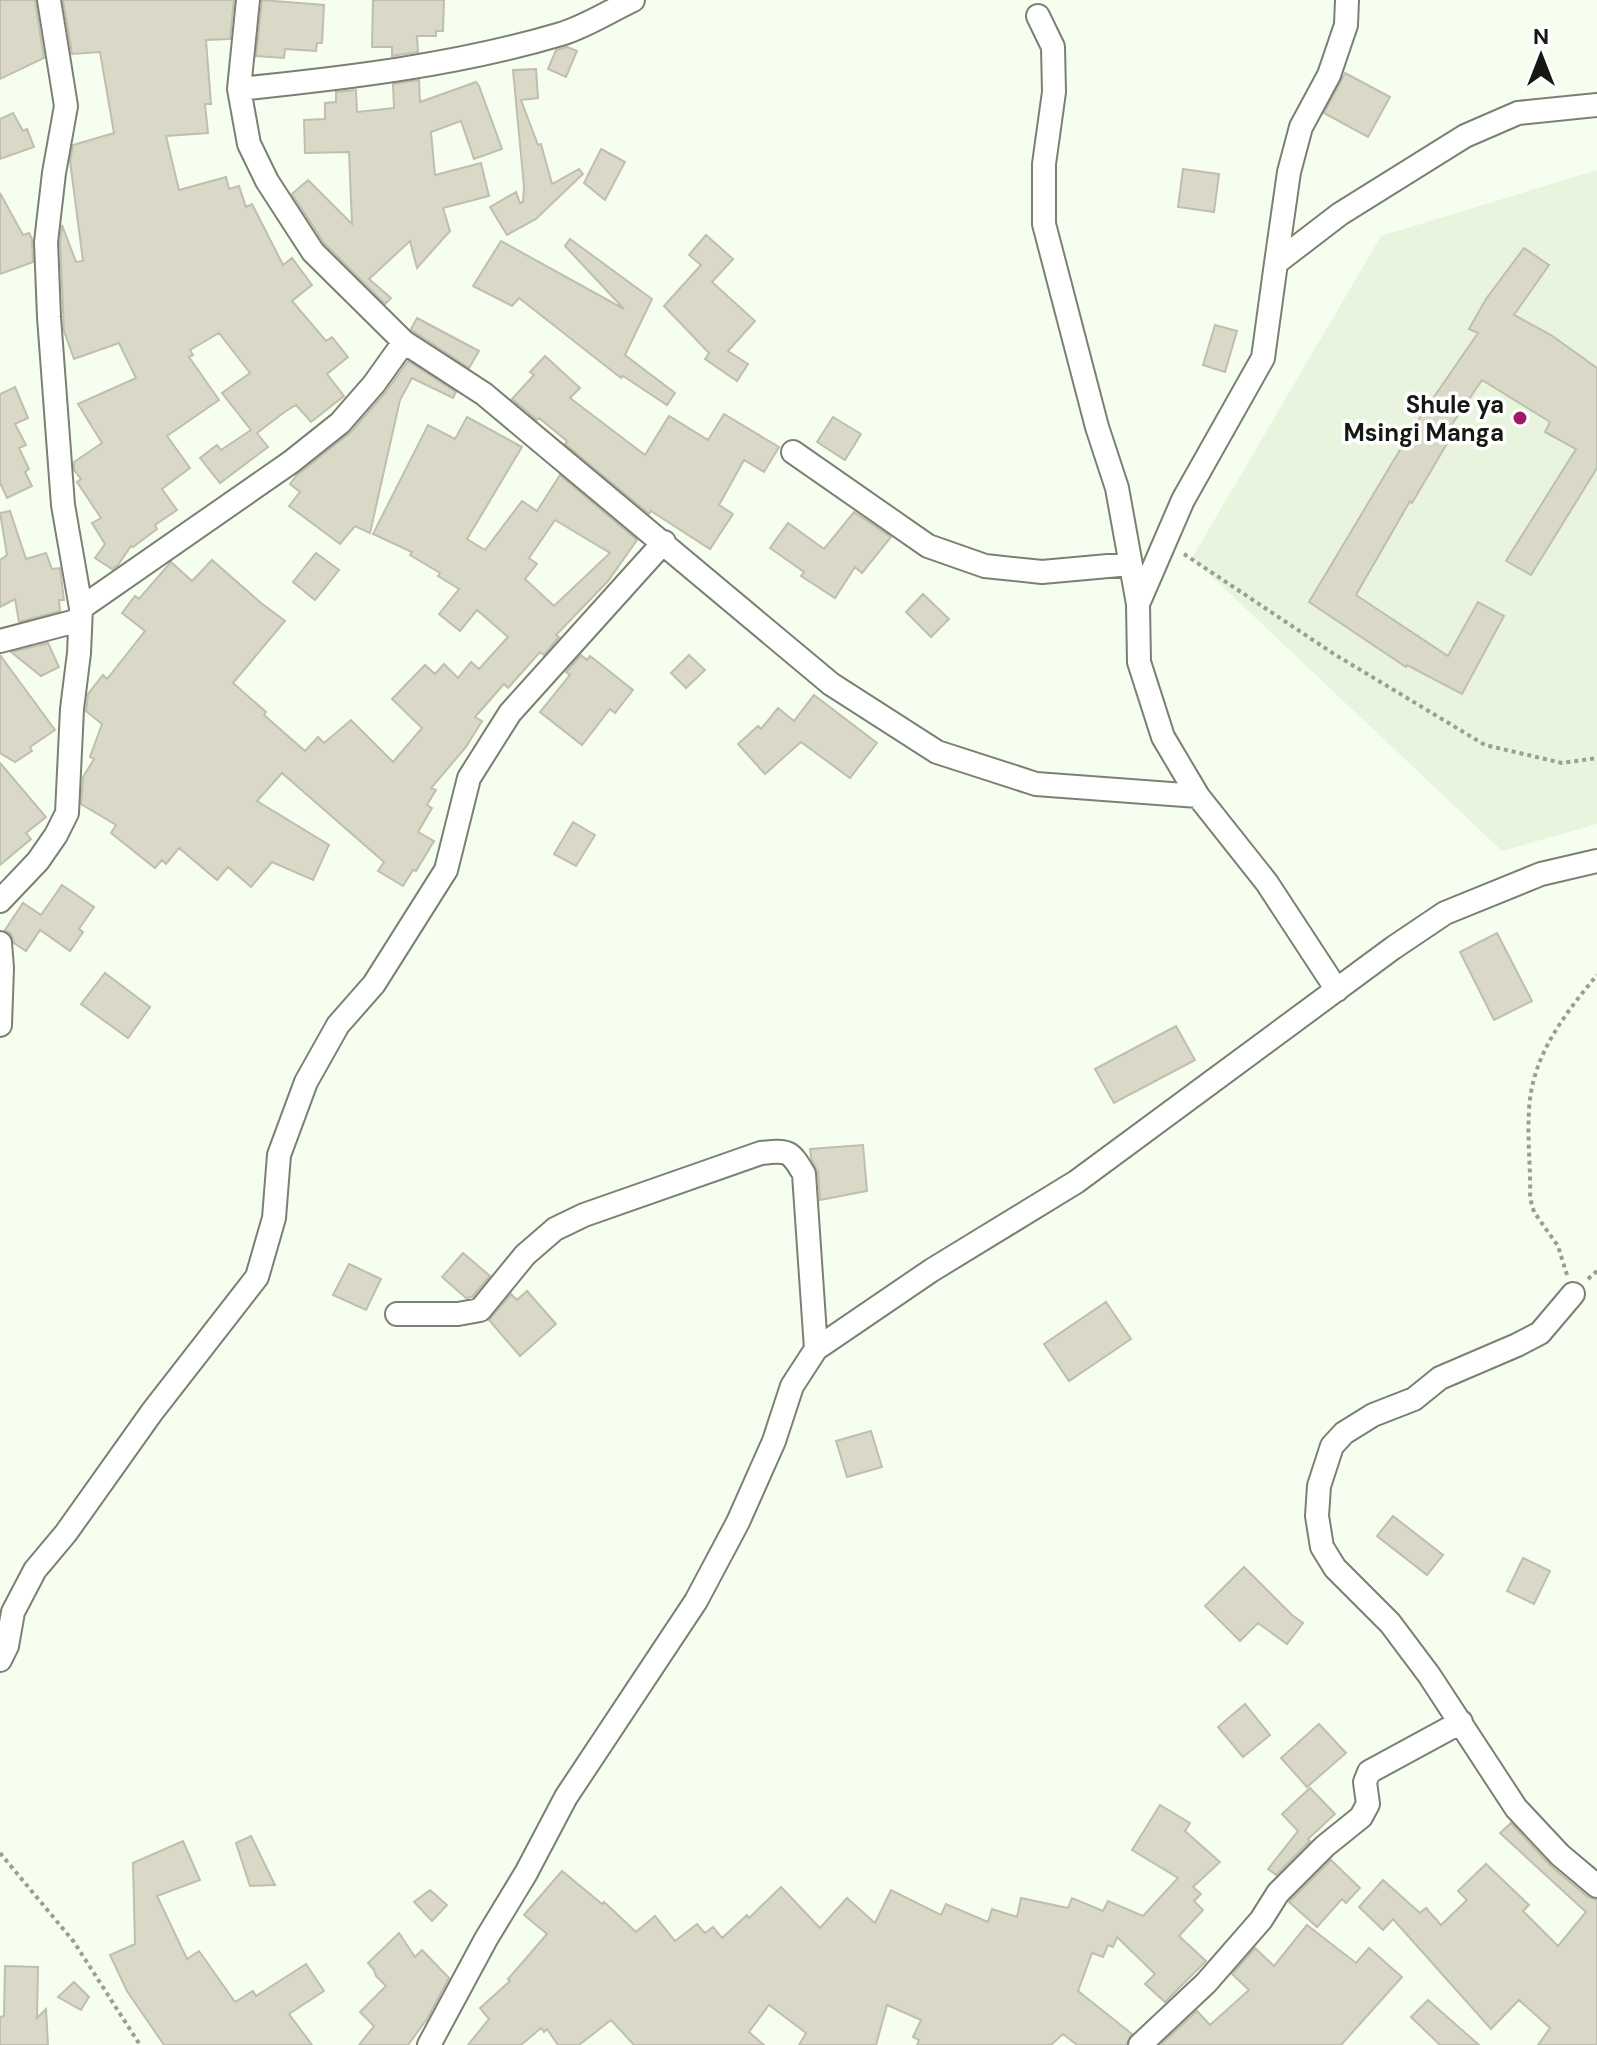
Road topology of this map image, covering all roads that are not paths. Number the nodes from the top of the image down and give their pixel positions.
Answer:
1 (49, 0) edge
2 (248, 0) edge
3 (633, 0) edge
4 (1347, 0) edge
5 (1038, 16) dead end
6 (239, 89) junction
7 (1597, 105) edge
8 (1276, 263) junction
9 (404, 342) junction
10 (793, 452) dead end
11 (664, 542) junction
12 (1130, 564) junction
13 (1138, 604) junction
14 (81, 614) junction
15 (0, 641) edge
16 (1198, 796) junction
17 (1597, 861) edge
18 (0, 901) edge
19 (0, 943) edge
20 (1337, 990) junction
21 (0, 1025) edge
22 (1573, 1294) road end
23 (397, 1314) dead end
24 (816, 1349) junction
25 (0, 1660) edge
26 (1461, 1722) junction
27 (1597, 1886) edge
28 (429, 2045) edge
29 (1140, 2045) edge

1 - 14 street
2 - 6 street
3 - 6 street
4 - 8 street
5 - 12 street
6 - 9 street
7 - 8 street
8 - 13 street
9 - 11 street
9 - 14 street
10 - 12 street
11 - 16 street
11 - 25 street
12 - 13 street
13 - 16 street
14 - 15 street
14 - 18 street
16 - 20 street
17 - 20 street
19 - 21 street
20 - 24 street
22 - 26 street
23 - 24 street
24 - 28 street
26 - 27 street
26 - 29 street

